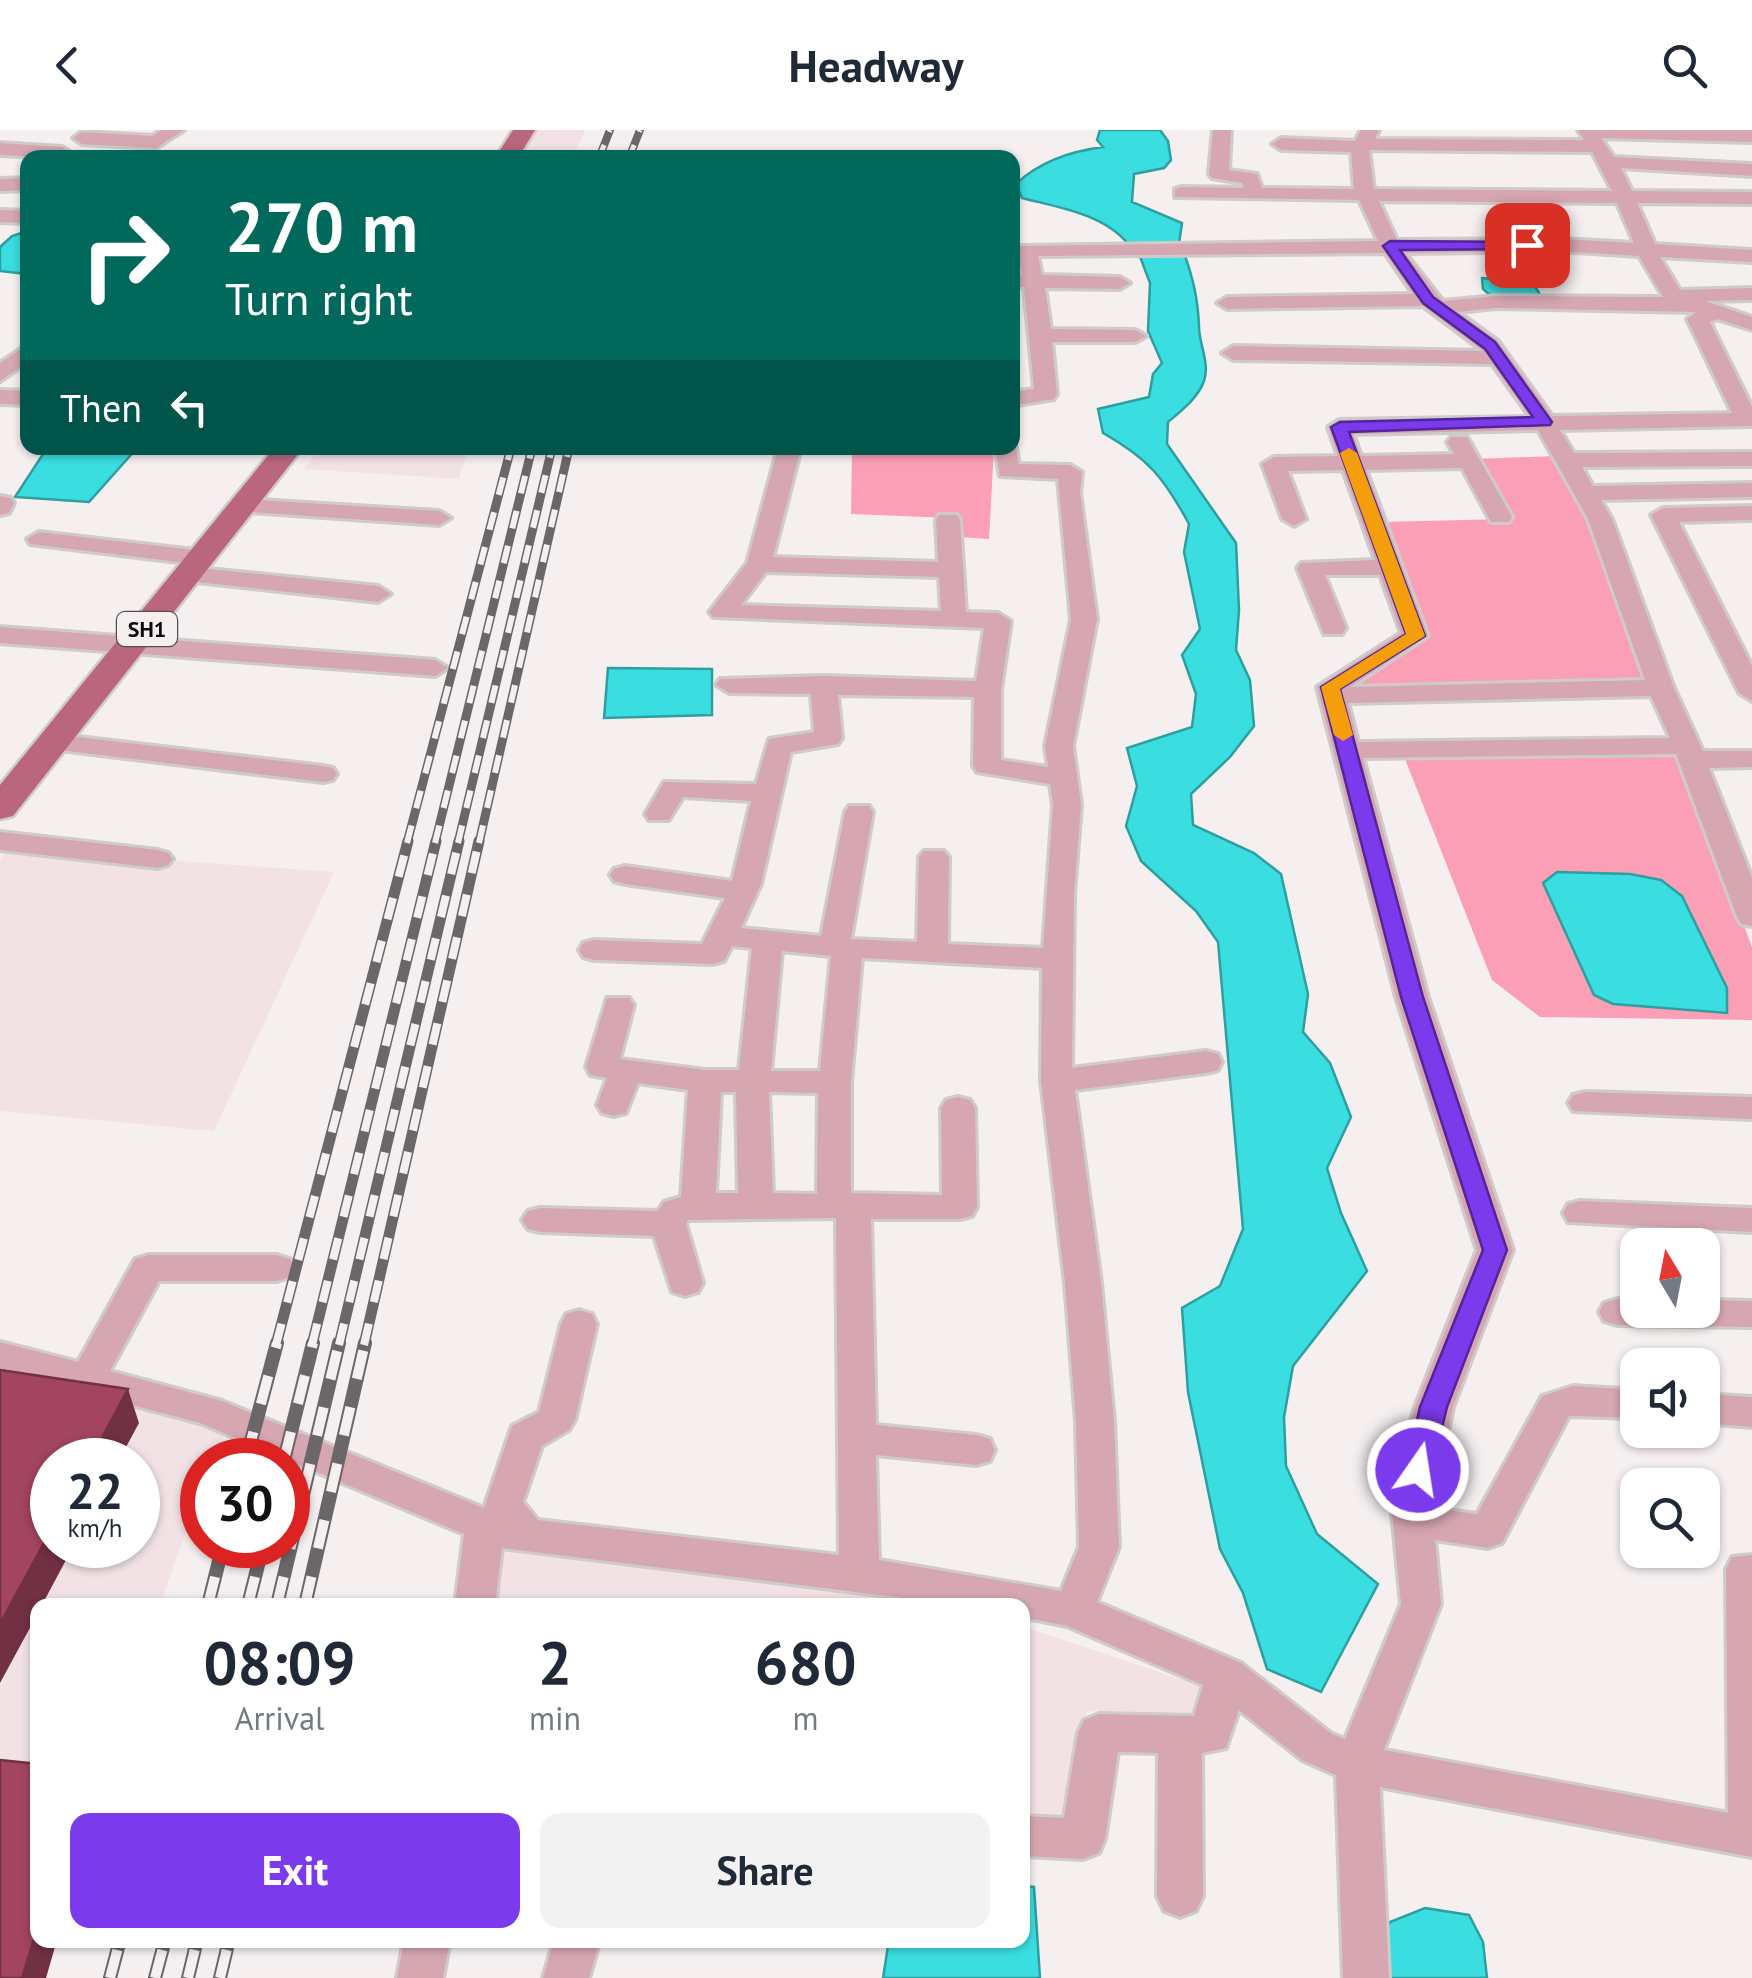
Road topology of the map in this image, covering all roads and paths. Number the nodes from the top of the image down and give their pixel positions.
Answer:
1 (17, 130) edge
2 (175, 130) edge
3 (1222, 130) edge
4 (87, 134) edge
5 (1752, 136) edge
6 (1365, 140) edge
7 (1595, 142) edge
8 (1281, 144) dead end
9 (0, 146) edge
10 (27, 150) edge
11 (66, 150) edge
12 (1752, 170) edge
13 (1176, 172) dead end
14 (1255, 193) junction
15 (1366, 193) junction
16 (1623, 197) junction
17 (1752, 198) edge
18 (1020, 231) edge
19 (1390, 246) junction
20 (1027, 250) junction
21 (1647, 250) junction
22 (1752, 256) edge
23 (1023, 282) edge
24 (1120, 283) dead end
25 (1752, 294) edge
26 (1226, 303) dead end
27 (1691, 303) junction
28 (1432, 304) junction
29 (1752, 324) edge
30 (1041, 335) junction
31 (1135, 336) dead end
32 (1233, 353) dead end
33 (1499, 358) junction
34 (1020, 398) edge
35 (1544, 422) junction
36 (1449, 424) junction
37 (1741, 427) edge
38 (283, 455) edge
39 (787, 455) edge
40 (1007, 455) edge
41 (1752, 459) edge
42 (1566, 460) junction
43 (1469, 461) junction
44 (1352, 462) junction
45 (1752, 490) edge
46 (1585, 493) junction
47 (243, 506) junction
48 (1752, 512) edge
49 (1500, 517) dead end
50 (438, 518) dead end
51 (948, 520) dead end
52 (1294, 520) dead end
53 (39, 539) dead end
54 (759, 564) junction
55 (195, 567) junction
56 (1392, 567) junction
57 (948, 570) junction
58 (378, 594) dead end
59 (954, 620) junction
60 (1333, 628) dead end
61 (0, 635) edge
62 (136, 643) junction
63 (435, 668) dead end
64 (824, 684) junction
65 (729, 685) dead end
66 (1661, 688) junction
67 (988, 690) junction
68 (1752, 693) edge
69 (1332, 695) junction
70 (54, 742) junction
71 (1348, 750) junction
72 (1690, 753) junction
73 (1752, 759) edge
74 (323, 774) dead end
75 (1064, 778) junction
76 (769, 793) junction
77 (3, 800) edge
78 (859, 812) dead end
79 (659, 814) dead end
80 (0, 841) edge
81 (934, 857) dead end
82 (158, 859) dead end
83 (625, 875) dead end
84 (742, 891) junction
85 (1752, 916) edge
86 (722, 935) junction
87 (768, 940) junction
88 (841, 947) junction
89 (594, 950) dead end
90 (932, 952) junction
91 (1058, 960) junction
92 (618, 1005) dead end
93 (1206, 1062) dead end
94 (626, 1071) junction
95 (705, 1081) junction
96 (754, 1081) junction
97 (1058, 1081) junction
98 (835, 1082) junction
99 (1585, 1104) dead end
100 (614, 1105) dead end
101 (958, 1108) dead end
102 (1752, 1108) edge
103 (756, 1205) junction
104 (844, 1205) junction
105 (1580, 1213) dead end
106 (683, 1214) junction
107 (540, 1220) dead end
108 (1752, 1220) edge
109 (277, 1268) dead end
110 (685, 1282) dead end
111 (1617, 1312) dead end
112 (1752, 1314) edge
113 (578, 1324) dead end
114 (0, 1356) edge
115 (87, 1379) junction
116 (1620, 1403) edge
117 (1720, 1409) edge
118 (1752, 1412) edge
119 (855, 1438) junction
120 (976, 1450) dead end
121 (1413, 1521) junction
122 (485, 1525) junction
123 (527, 1535) junction
124 (1746, 1569) dead end
125 (859, 1574) junction
126 (476, 1598) edge
127 (1011, 1598) edge
128 (1030, 1602) edge
129 (1074, 1610) junction
130 (1226, 1676) junction
131 (1180, 1735) junction
132 (1357, 1764) junction
133 (1030, 1836) edge
134 (1751, 1837) edge
135 (1180, 1896) dead end
136 (425, 1948) edge
137 (575, 1948) edge
138 (420, 1978) edge
139 (566, 1978) edge
140 (1366, 1978) edge

1 - 9 street
2 - 4 street
3 - 14 street
4 - 11 street
5 - 7 street
6 - 7 street
6 - 8 street
6 - 15 street
7 - 12 street
7 - 16 street
9 - 10 street
13 - 14 street
14 - 15 street
15 - 16 street
15 - 19 street
16 - 17 street
16 - 21 street
18 - 20 street
19 - 20 street
19 - 21 street
19 - 28 street
20 - 23 street
21 - 22 street
21 - 27 street
23 - 24 street
23 - 30 street
25 - 27 street
26 - 28 street
27 - 28 street
27 - 29 street
27 - 37 street
28 - 33 street
30 - 31 street
30 - 34 street
32 - 33 street
33 - 35 street
35 - 36 street
35 - 37 street
35 - 42 street
36 - 43 street
36 - 44 street
38 - 47 main road, SH1
39 - 54 street
40 - 75 street
41 - 42 street
42 - 46 street
43 - 44 street
43 - 49 street
44 - 52 street
44 - 56 street
45 - 46 street
46 - 66 street
47 - 50 street
47 - 55 main road, SH1
48 - 68 street
51 - 57 street
53 - 55 street
54 - 57 street
54 - 59 street
55 - 58 street
55 - 62 main road, SH1
56 - 60 street
56 - 69 street
57 - 59 street
59 - 67 street
61 - 62 street
62 - 63 street
62 - 70 main road, SH1
64 - 65 street
64 - 67 street
64 - 76 street
66 - 69 street
66 - 72 street
67 - 75 street
69 - 71 street
70 - 74 street
70 - 77 main road, SH1
71 - 72 street
71 - 121 street
72 - 73 street
72 - 85 street
75 - 91 street
76 - 79 street
76 - 84 street
78 - 88 street
80 - 82 street
81 - 90 street
83 - 84 street
84 - 86 street
86 - 87 street
86 - 89 street
87 - 88 street
87 - 96 street
88 - 90 street
88 - 98 street
90 - 91 street
91 - 97 street
92 - 94 street
93 - 97 street
94 - 95 street
94 - 100 street
95 - 96 street
95 - 106 street
96 - 98 street
96 - 103 street
97 - 129 street
98 - 104 street
99 - 102 street
101 - 104 street
103 - 104 street
103 - 106 street
104 - 119 street
105 - 108 street
106 - 107 street
106 - 110 street
109 - 115 street
111 - 112 street
113 - 123 street
114 - 115 street
115 - 122 street
116 - 121 street
117 - 118 street
119 - 120 street
119 - 125 street
121 - 132 street
122 - 123 street
122 - 126 street
123 - 125 street
124 - 134 street
125 - 127 street
128 - 129 street
129 - 130 street
130 - 131 street
130 - 132 street
131 - 133 street
131 - 135 street
132 - 134 street
132 - 140 street
136 - 138 street
137 - 139 street

